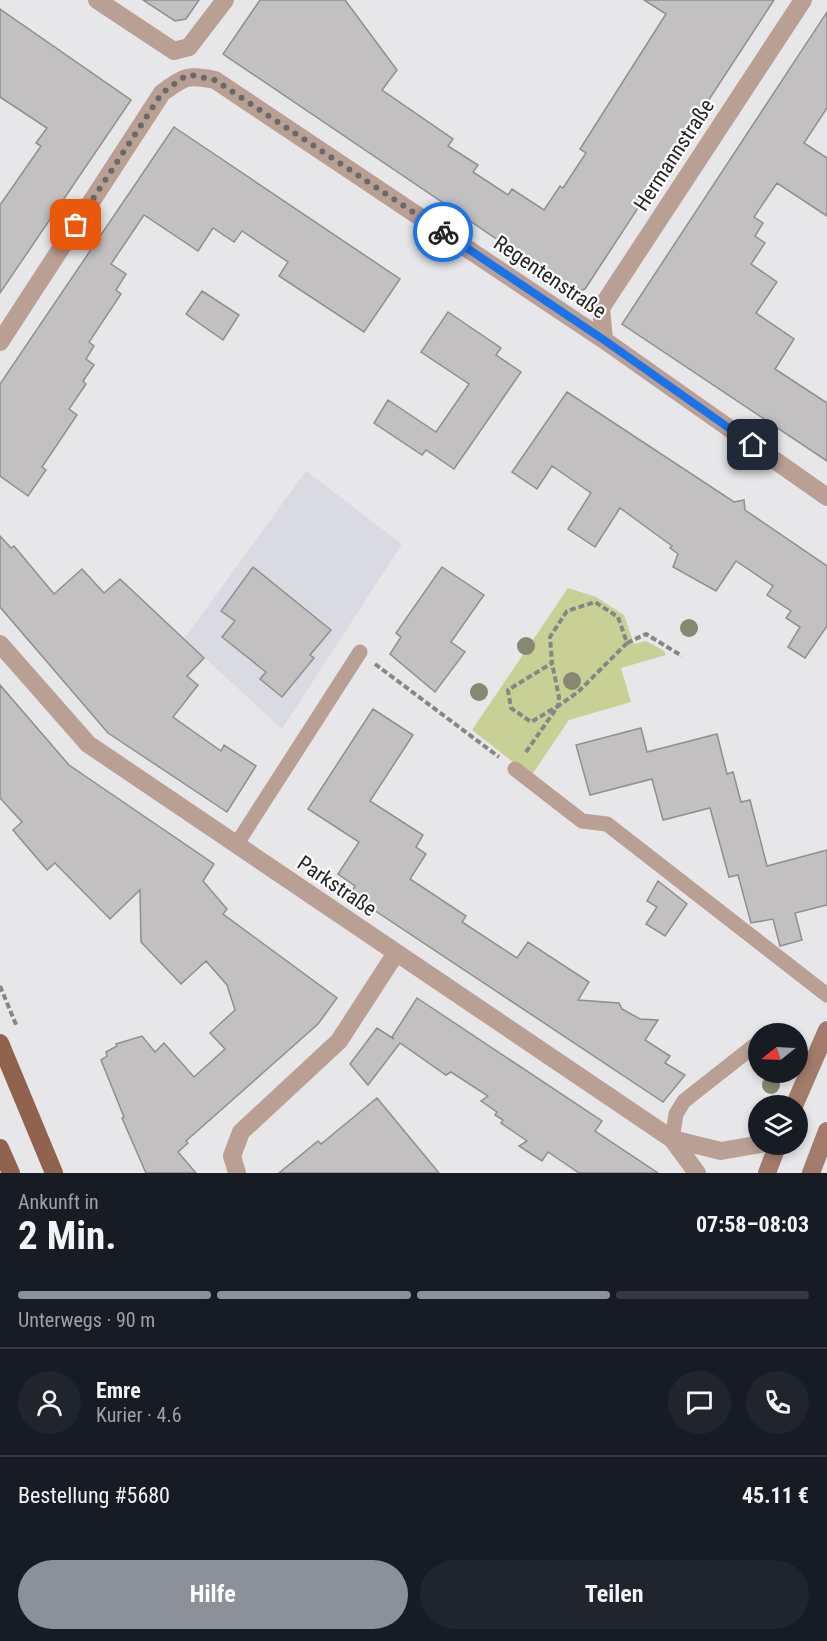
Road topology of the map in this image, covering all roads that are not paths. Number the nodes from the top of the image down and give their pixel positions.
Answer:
1 (97, 0) edge
2 (225, 0) edge
3 (802, 0) edge
4 (604, 340) junction
5 (0, 342) edge
6 (827, 497) edge
7 (0, 644) edge
8 (360, 652) road end
9 (515, 769) road end
10 (236, 845) junction
11 (396, 953) junction
12 (827, 995) edge
13 (827, 1030) edge
14 (0, 1043) edge
15 (748, 1051) edge
16 (799, 1095) edge
17 (827, 1131) edge
18 (672, 1139) junction
19 (748, 1146) edge
20 (0, 1148) edge
21 (773, 1155) edge
22 (11, 1173) edge
23 (54, 1173) edge
24 (237, 1173) edge
25 (697, 1173) edge
26 (767, 1173) edge
27 (811, 1173) edge

1 - 2 street
3 - 4 street, Hermannstraße
4 - 5 street, Regentenstraße
4 - 6 street, Regentenstraße
7 - 10 street, Parkstraße
8 - 10 lane
9 - 12 lane
10 - 11 street, Parkstraße
11 - 18 street, Parkstraße
11 - 24 street
13 - 16 main road
14 - 23 main road
15 - 18 lane
17 - 27 main road
18 - 19 street, Parkstraße
18 - 25 street, Parkstraße
20 - 22 main road
21 - 26 main road

